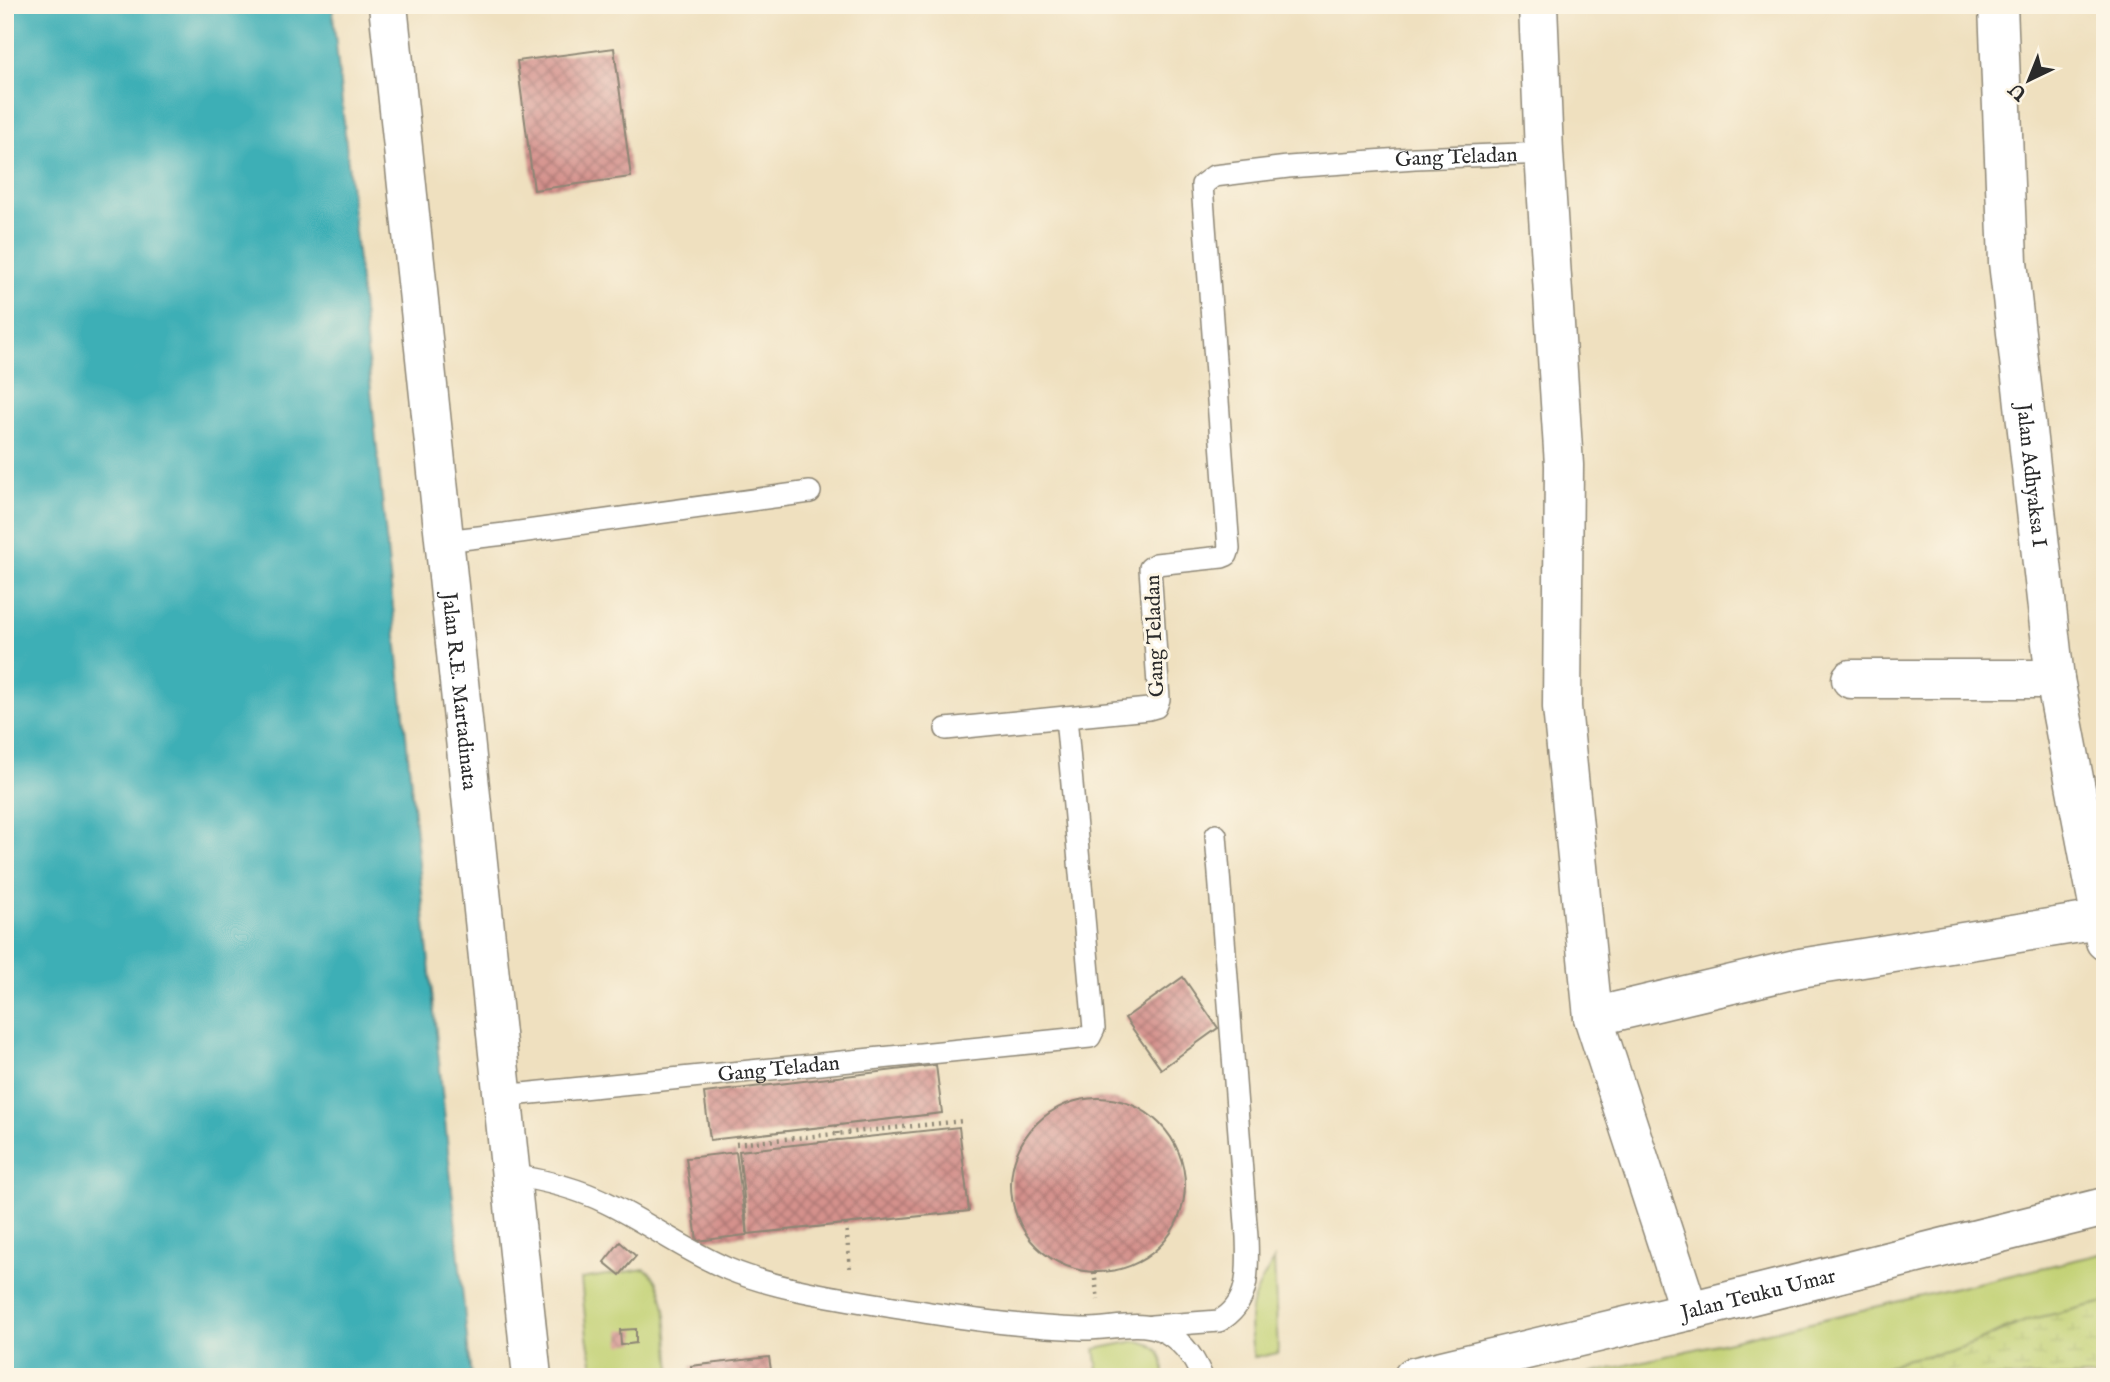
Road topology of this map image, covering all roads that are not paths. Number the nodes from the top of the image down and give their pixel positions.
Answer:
1 (388, 5) edge
2 (1538, 5) edge
3 (1998, 5) edge
4 (1544, 153) junction
5 (810, 492) dead end
6 (444, 541) junction
7 (1851, 679) dead end
8 (2055, 679) junction
9 (1066, 718) junction
10 (946, 729) dead end
11 (1216, 835) dead end
12 (2102, 931) edge
13 (1593, 1017) junction
14 (502, 1096) junction
15 (510, 1175) junction
16 (2105, 1208) edge
17 (1689, 1311) junction
18 (1148, 1326) junction
19 (532, 1377) edge
20 (1202, 1377) edge
21 (1413, 1377) edge

1 - 6 main road, Jalan R.E. Martadinata
2 - 4 main road
3 - 8 main road, Jalan Adhyaksa I
4 - 9 lane, Gang Teladan
4 - 13 main road
5 - 6 lane
6 - 14 main road, Jalan R.E. Martadinata
7 - 8 main road
8 - 12 main road, Jalan Adhyaksa I
9 - 10 lane
9 - 14 lane, Gang Teladan
11 - 18 lane
12 - 13 main road
13 - 17 main road
14 - 15 main road, Jalan R.E. Martadinata
15 - 18 lane
15 - 19 main road, Jalan R.E. Martadinata
16 - 17 main road, Jalan Teuku Umar
17 - 21 main road, Jalan Teuku Umar
18 - 20 lane

